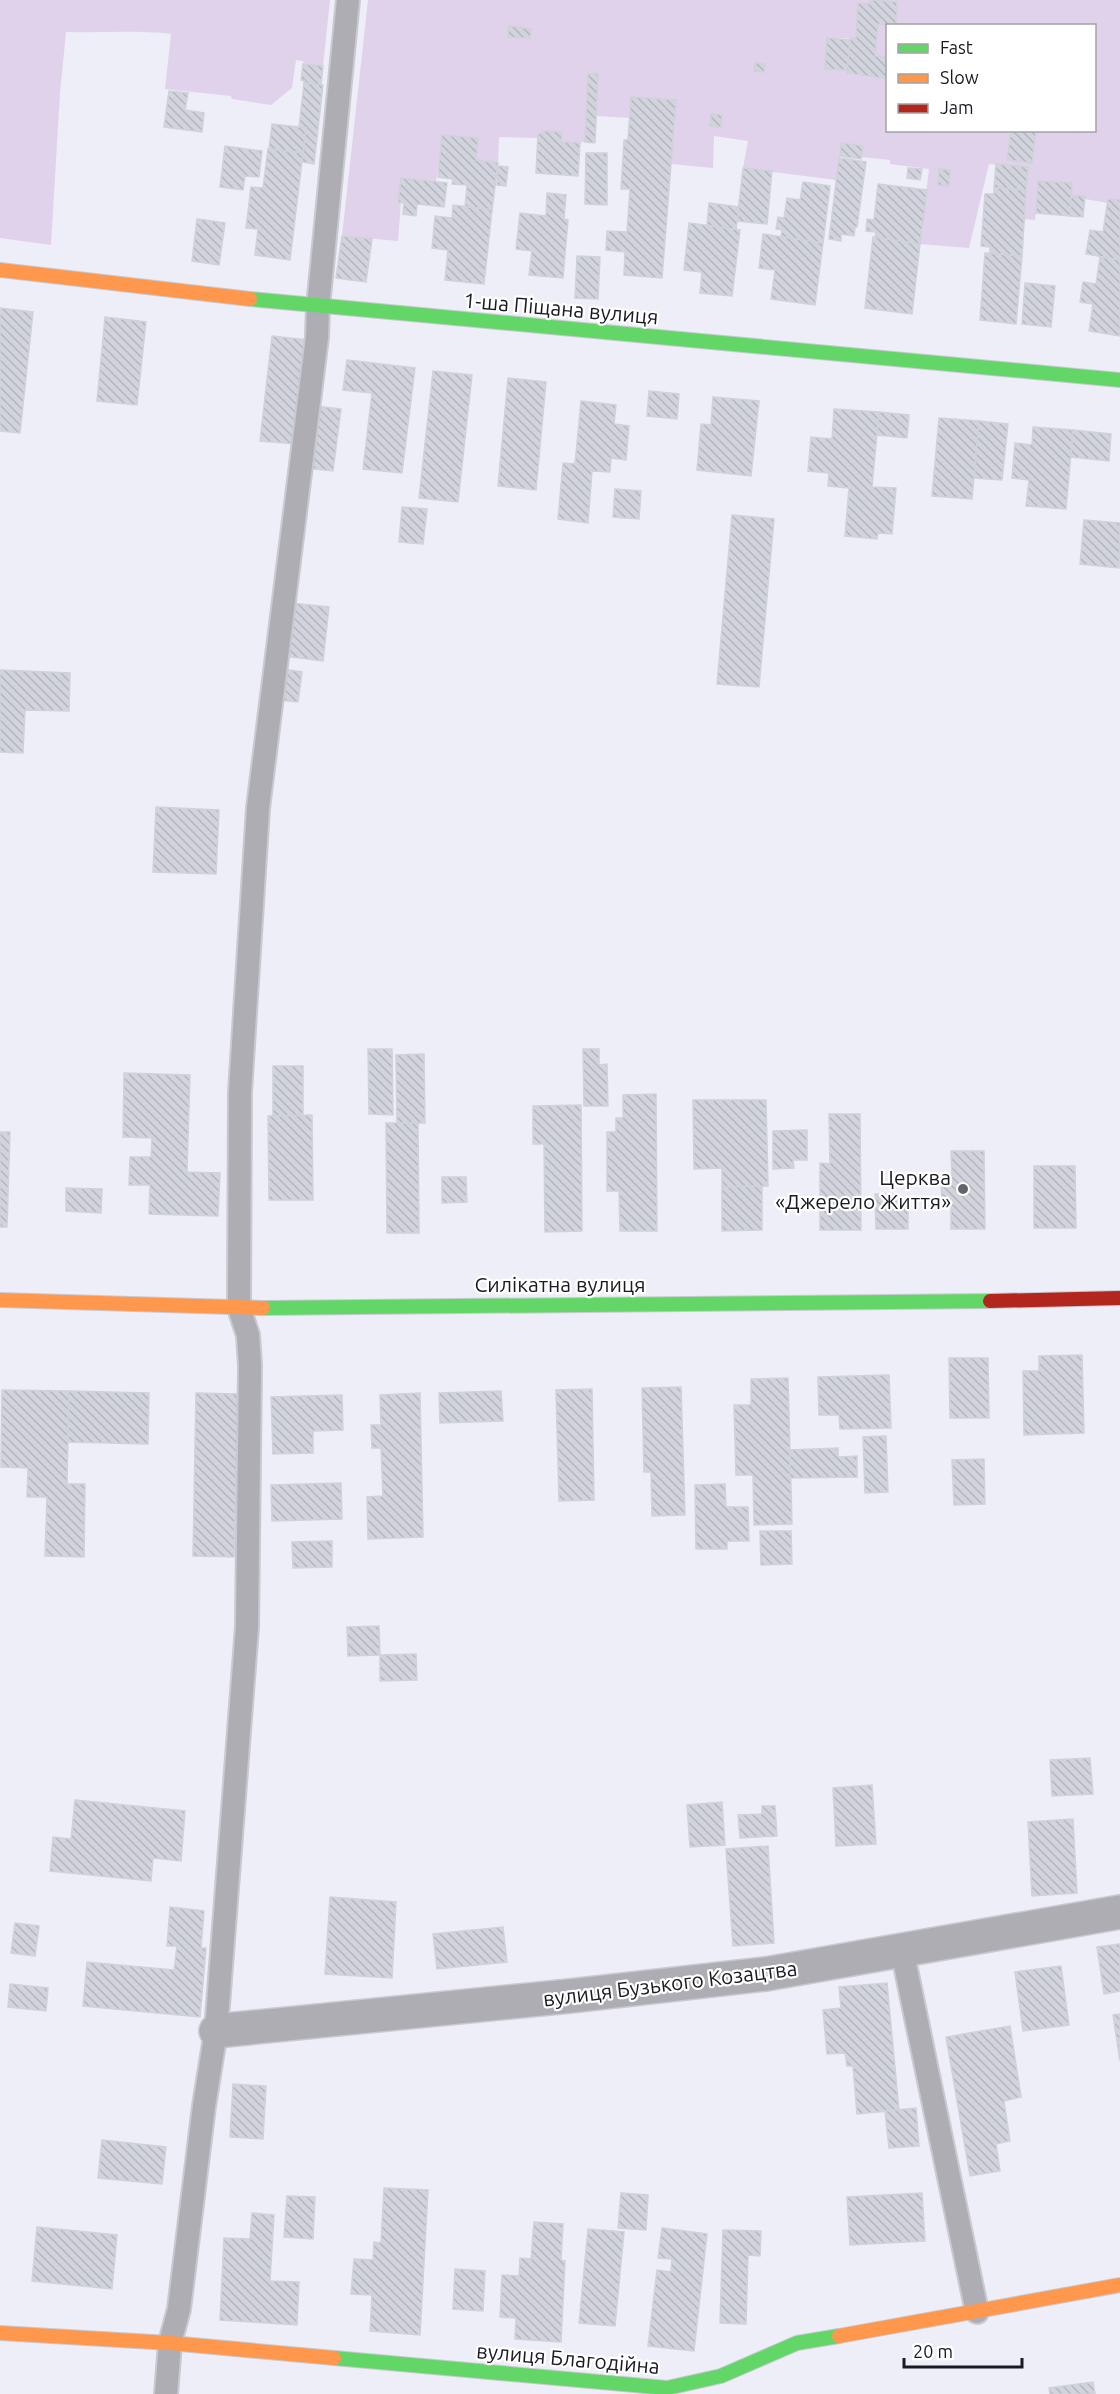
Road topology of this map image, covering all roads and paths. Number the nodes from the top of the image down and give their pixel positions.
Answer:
1 (348, 0) edge
2 (0, 270) edge
3 (318, 307) junction
4 (1120, 380) edge
5 (1120, 1298) edge
6 (0, 1300) edge
7 (238, 1308) junction
8 (1120, 1912) edge
9 (902, 1950) junction
10 (216, 2031) junction
11 (1120, 2284) edge
12 (977, 2312) junction
13 (0, 2333) edge
14 (170, 2343) junction
15 (166, 2394) edge

1 - 3 lane
2 - 3 street, 1-ша Піщана вулиця
3 - 4 street, 1-ша Піщана вулиця
3 - 7 lane
5 - 7 street, Силікатна вулиця
6 - 7 street, Силікатна вулиця
7 - 10 lane
8 - 9 street, вулиця Бузького Козацтва
9 - 10 street, вулиця Бузького Козацтва
9 - 12 lane
10 - 14 lane
11 - 12 street, вулиця Благодійна
12 - 14 street, вулиця Благодійна
13 - 14 street, вулиця Благодійна
14 - 15 lane

